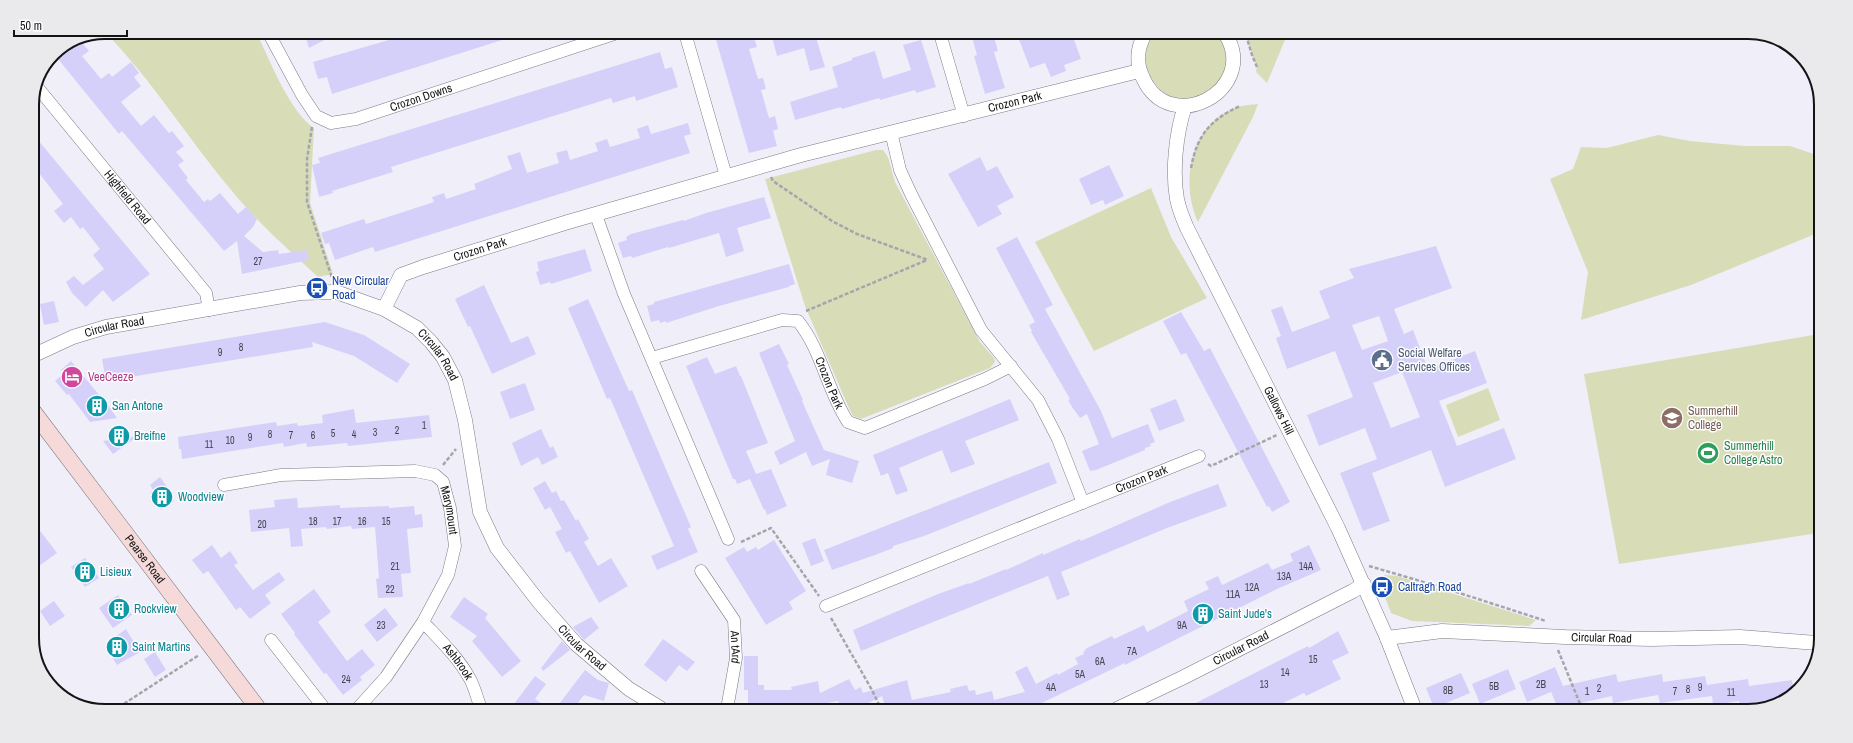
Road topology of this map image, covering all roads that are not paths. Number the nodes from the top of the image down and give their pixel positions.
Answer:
1 (272, 39) edge
2 (599, 39) edge
3 (687, 39) edge
4 (941, 39) edge
5 (1143, 39) edge
6 (1228, 39) edge
7 (1139, 72) junction
8 (41, 91) edge
9 (1184, 106) junction
10 (964, 116) junction
11 (891, 132) junction
12 (726, 176) junction
13 (596, 215) junction
14 (384, 309) junction
15 (209, 310) junction
16 (39, 353) edge
17 (652, 358) junction
18 (1011, 366) junction
19 (39, 419) edge
20 (1199, 456) road end
21 (224, 485) dead end
22 (1083, 502) junction
23 (728, 539) dead end
24 (701, 571) dead end
25 (1364, 584) junction
26 (826, 606) dead end
27 (423, 622) junction
28 (1387, 638) junction
29 (271, 640) dead end
30 (1813, 643) edge
31 (255, 704) edge
32 (321, 704) edge
33 (362, 704) edge
34 (479, 704) edge
35 (653, 704) edge
36 (728, 704) edge
37 (1129, 704) edge
38 (1408, 704) edge

1 - 2 street, Crozon Downs
3 - 12 street
4 - 10 street
5 - 7 street
6 - 9 street
7 - 9 street
7 - 10 street, Crozon Park
8 - 15 street, Highfield Road
9 - 25 street, Gallows Hill
10 - 11 street, Crozon Park
11 - 12 street, Crozon Park
11 - 18 street
12 - 13 street, Crozon Park
13 - 14 street, Crozon Park
13 - 17 street
14 - 15 street, Circular Road
14 - 35 street, Circular Road
15 - 16 street, Circular Road
17 - 18 street, Crozon Park
17 - 23 street
18 - 22 street
19 - 31 main road, Pearse Road
20 - 22 street, Crozon Park
21 - 27 street, Marymount
22 - 26 street, Crozon Park
24 - 36 street, An tArd
25 - 28 street, Gallows Hill
25 - 37 street, Circular Road
27 - 33 street, Marymount
27 - 34 street, Ashbrook
28 - 30 street, Circular Road
28 - 38 street, Gallows Hill
29 - 32 street

